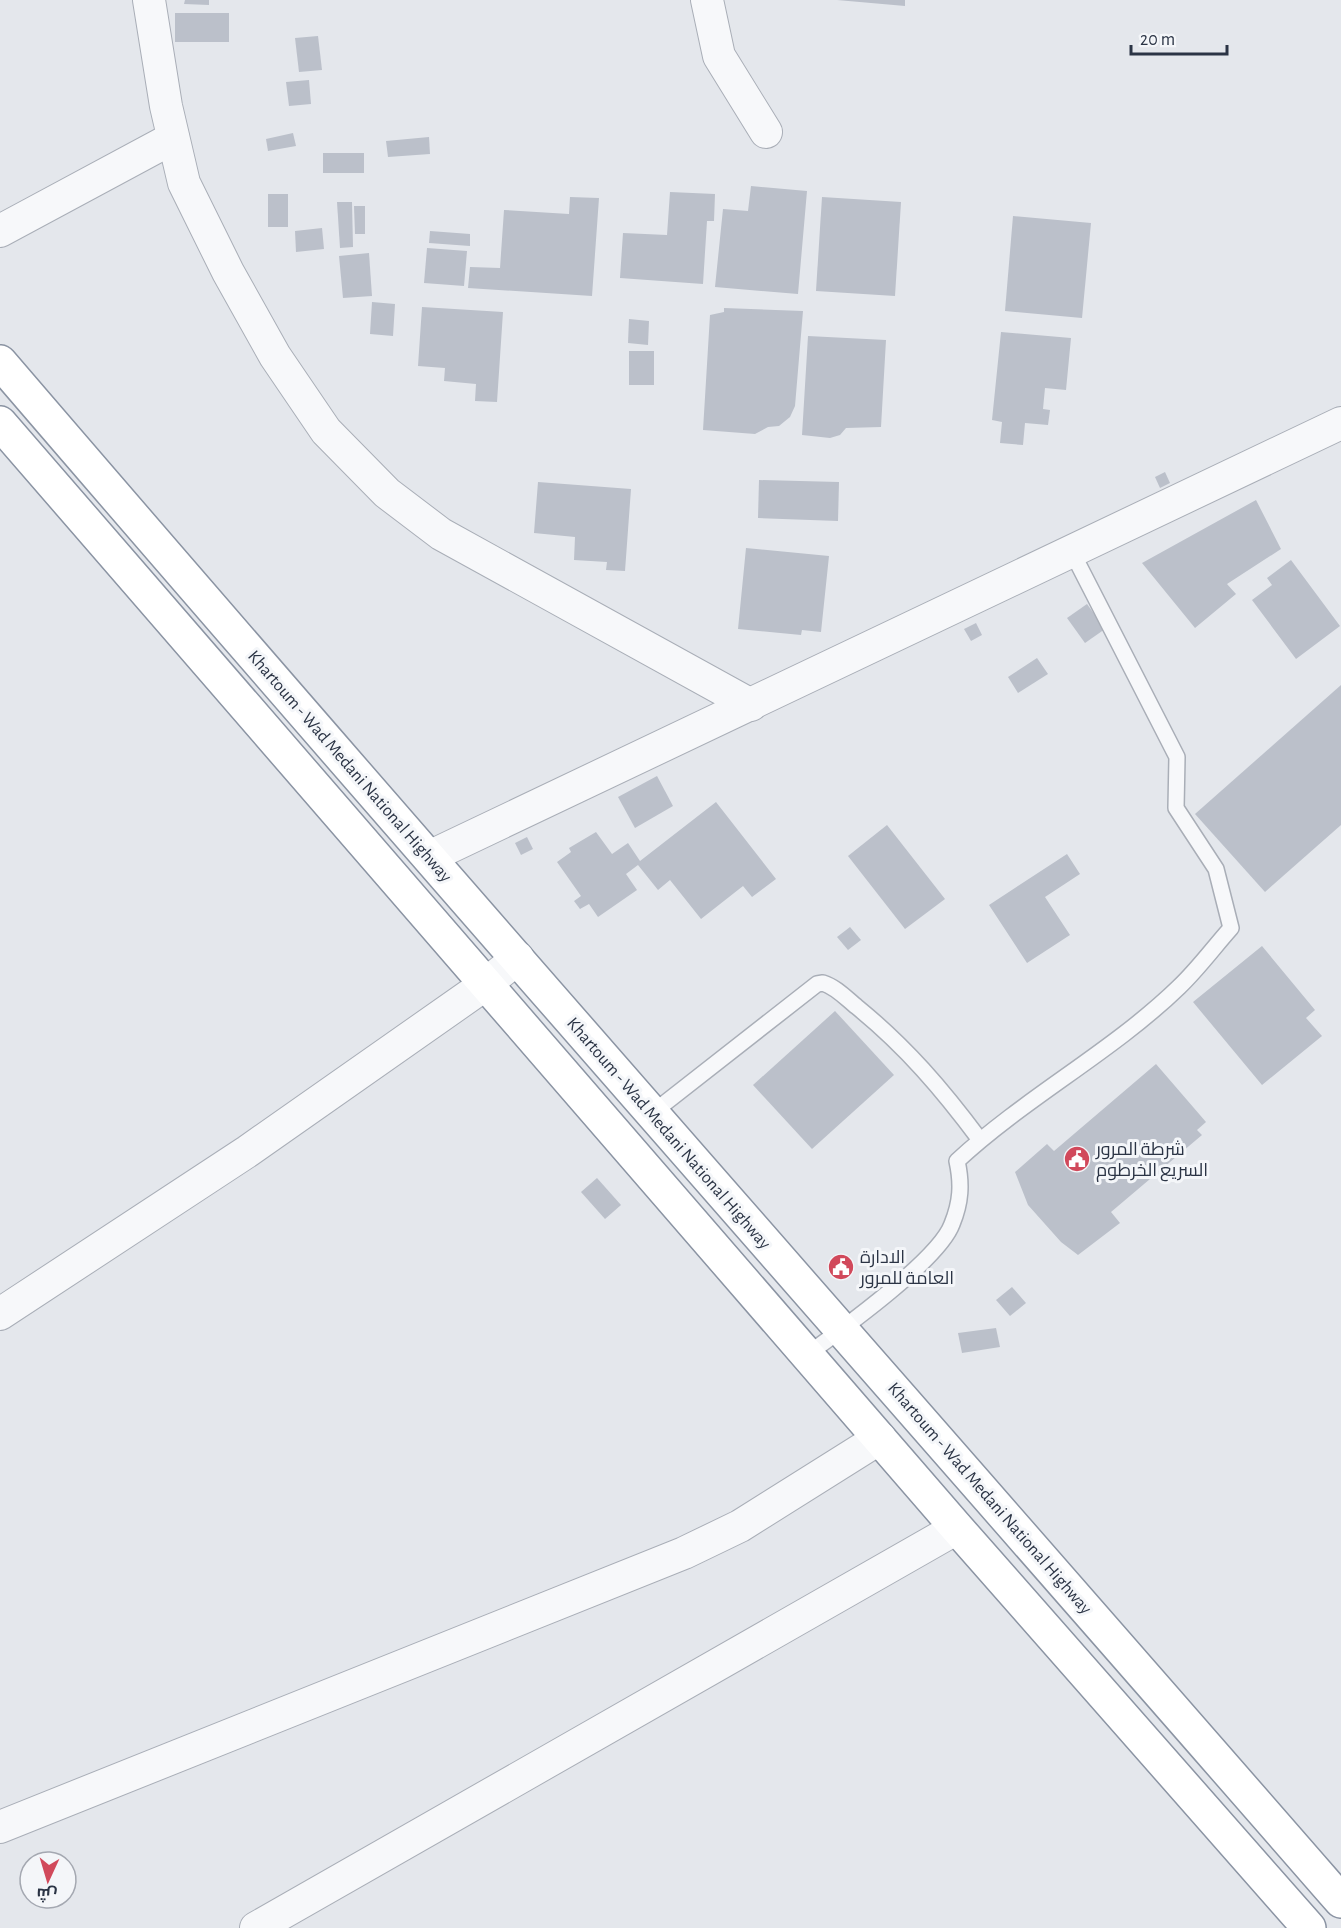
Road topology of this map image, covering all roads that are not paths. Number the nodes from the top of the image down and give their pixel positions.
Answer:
1 (149, 0) edge
2 (707, 0) edge
3 (766, 132) dead end
4 (173, 138) junction
5 (0, 231) edge
6 (0, 362) edge
7 (0, 423) edge
8 (1341, 423) edge
9 (1072, 552) junction
10 (751, 705) junction
11 (429, 857) junction
12 (518, 958) junction
13 (486, 984) junction
14 (651, 1114) junction
15 (980, 1140) junction
16 (0, 1314) edge
17 (842, 1329) junction
18 (808, 1354) junction
19 (880, 1437) junction
20 (957, 1528) junction
21 (0, 1827) edge
22 (1341, 1901) edge
23 (256, 1928) edge
24 (1309, 1928) edge

1 - 4 street
2 - 3 street
4 - 5 street
4 - 10 street
6 - 11 highway, Khartoum - Wad Medani National Highway
7 - 13 highway
8 - 9 street
9 - 10 street
9 - 15 lane
10 - 11 street
11 - 12 highway, Khartoum - Wad Medani National Highway
12 - 13 street
12 - 14 highway, Khartoum - Wad Medani National Highway
13 - 16 street
13 - 18 highway
14 - 15 lane
14 - 17 highway, Khartoum - Wad Medani National Highway
15 - 17 lane
17 - 18 lane
17 - 22 highway, Khartoum - Wad Medani National Highway
18 - 19 highway
19 - 20 highway
19 - 21 street
20 - 23 street
20 - 24 highway

